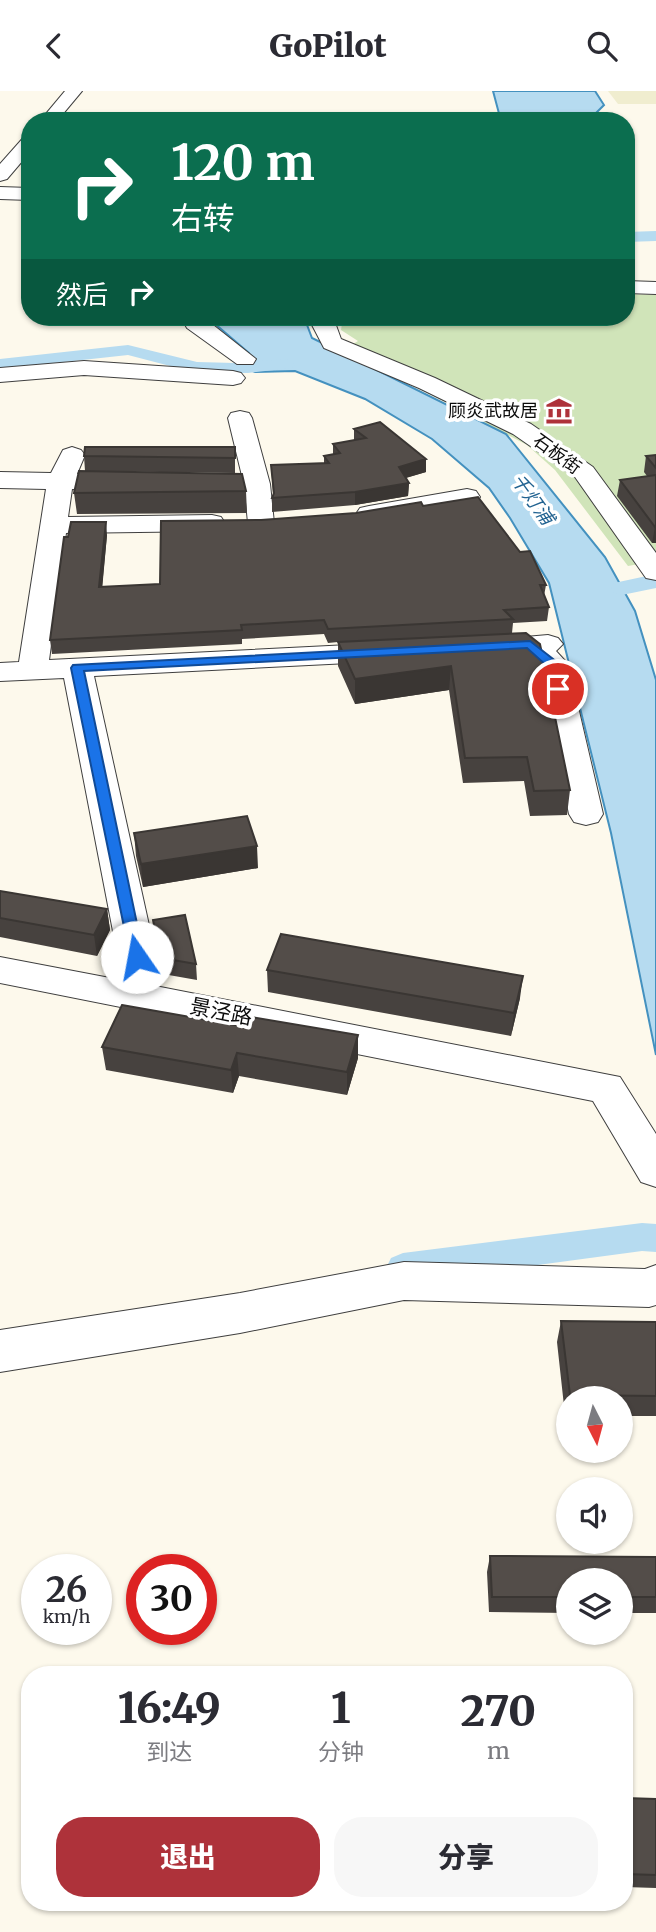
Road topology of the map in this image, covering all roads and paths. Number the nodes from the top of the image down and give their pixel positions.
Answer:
1 (74, 91) edge
2 (56, 112) edge
3 (21, 152) edge
4 (0, 176) edge
5 (0, 193) edge
6 (21, 194) edge
7 (635, 287) edge
8 (656, 288) edge
9 (198, 326) edge
10 (323, 326) edge
11 (0, 375) edge
12 (240, 418) dead end
13 (72, 455) dead end
14 (0, 480) edge
15 (61, 483) junction
16 (257, 484) junction
17 (467, 497) edge
18 (342, 517) edge
19 (288, 521) edge
20 (261, 523) junction
21 (54, 524) junction
22 (656, 572) edge
23 (462, 648) edge
24 (421, 650) edge
25 (77, 668) junction
26 (33, 670) junction
27 (0, 672) edge
28 (586, 814) dead end
29 (0, 970) edge
30 (123, 993) junction
31 (656, 1170) edge
32 (656, 1284) edge
33 (0, 1351) edge

1 - 2 street
3 - 4 street
5 - 6 street
7 - 8 street
9 - 11 street
10 - 22 street, 石板街
12 - 16 street
13 - 15 street
14 - 15 street
15 - 16 street
15 - 21 street
16 - 20 street
17 - 18 street
19 - 20 street
20 - 21 street
21 - 26 street
23 - 28 street
24 - 25 street
25 - 26 street
25 - 30 street
26 - 27 street
29 - 30 street, 景泾路
30 - 31 street, 景泾路
32 - 33 street

